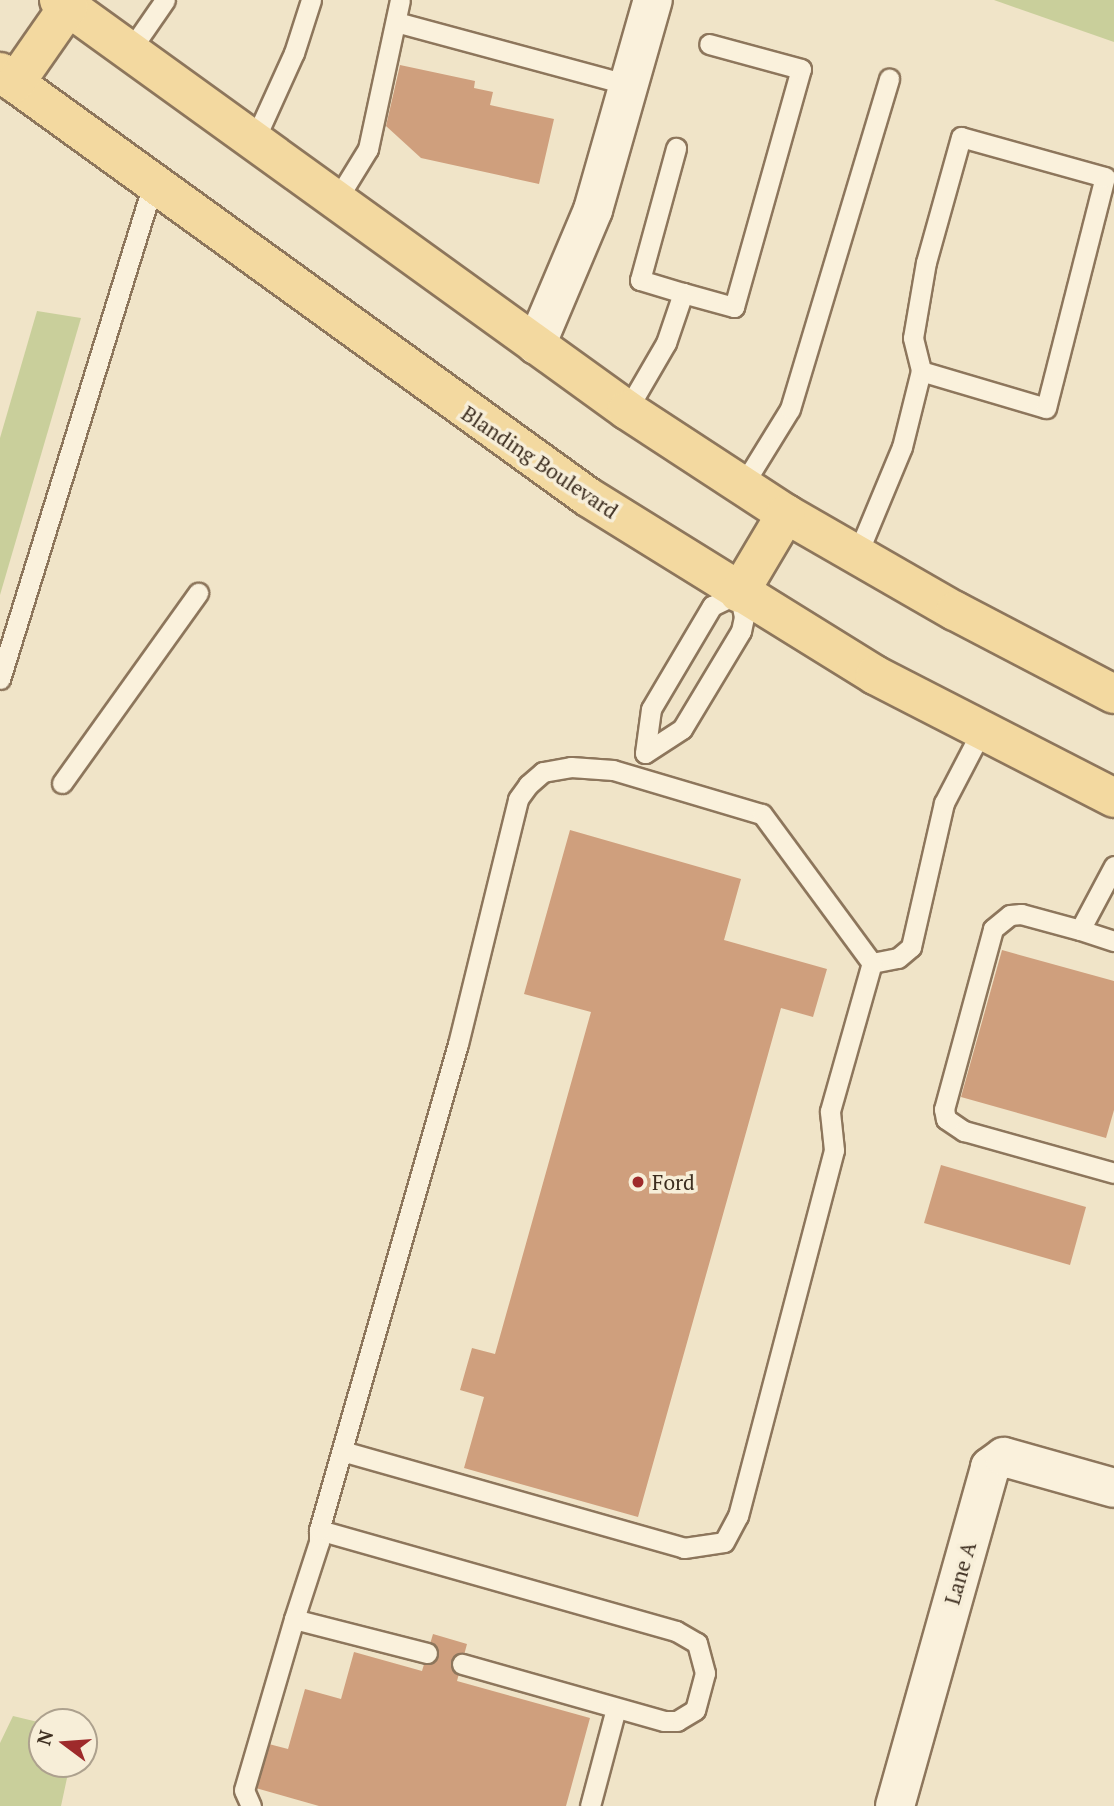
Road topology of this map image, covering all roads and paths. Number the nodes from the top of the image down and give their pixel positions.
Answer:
1 (164, 0) edge
2 (312, 0) edge
3 (400, 0) edge
4 (653, 0) edge
5 (64, 3) edge
6 (396, 22) junction
7 (709, 44) dead end
8 (129, 52) junction
9 (8, 78) edge
10 (889, 79) dead end
11 (629, 85) junction
12 (254, 141) junction
13 (676, 148) dead end
14 (153, 184) junction
15 (336, 201) junction
16 (683, 293) junction
17 (536, 345) junction
18 (921, 371) junction
19 (627, 410) junction
20 (743, 485) junction
21 (786, 514) junction
22 (857, 555) junction
23 (198, 593) dead end
24 (739, 593) junction
25 (0, 679) edge
26 (1114, 694) edge
27 (982, 730) junction
28 (645, 754) junction
29 (639, 775) junction
30 (62, 783) dead end
31 (1114, 798) edge
32 (1114, 866) edge
33 (1080, 930) junction
34 (1114, 941) edge
35 (872, 963) junction
36 (1114, 1173) edge
37 (342, 1451) junction
38 (1114, 1488) edge
39 (319, 1530) junction
40 (293, 1619) junction
41 (427, 1653) dead end
42 (462, 1664) dead end
43 (617, 1708) junction
44 (251, 1806) edge
45 (590, 1806) edge
46 (895, 1806) edge

1 - 8 lane
2 - 12 lane
3 - 6 lane
4 - 11 street
5 - 8 main road
5 - 9 main road
6 - 11 lane
6 - 15 lane
7 - 16 lane
8 - 12 main road
9 - 14 main road, Blanding Boulevard
10 - 20 lane
11 - 17 street
12 - 15 main road
13 - 16 lane
14 - 24 main road, Blanding Boulevard
14 - 25 lane
15 - 17 main road
16 - 19 lane
17 - 19 main road
18 - 18 lane
18 - 22 lane
19 - 20 main road
20 - 21 main road
21 - 22 main road
21 - 24 main road
22 - 26 main road
23 - 30 lane
24 - 27 main road, Blanding Boulevard
24 - 28 lane
24 - 28 lane
27 - 31 main road, Blanding Boulevard
27 - 35 lane
28 - 29 lane
29 - 35 lane
29 - 37 lane
32 - 33 lane
33 - 34 lane
33 - 36 lane
35 - 37 lane
37 - 39 lane
38 - 46 street, Lane A
39 - 40 lane
39 - 43 lane
40 - 41 lane
40 - 44 lane
42 - 43 lane
43 - 45 lane

